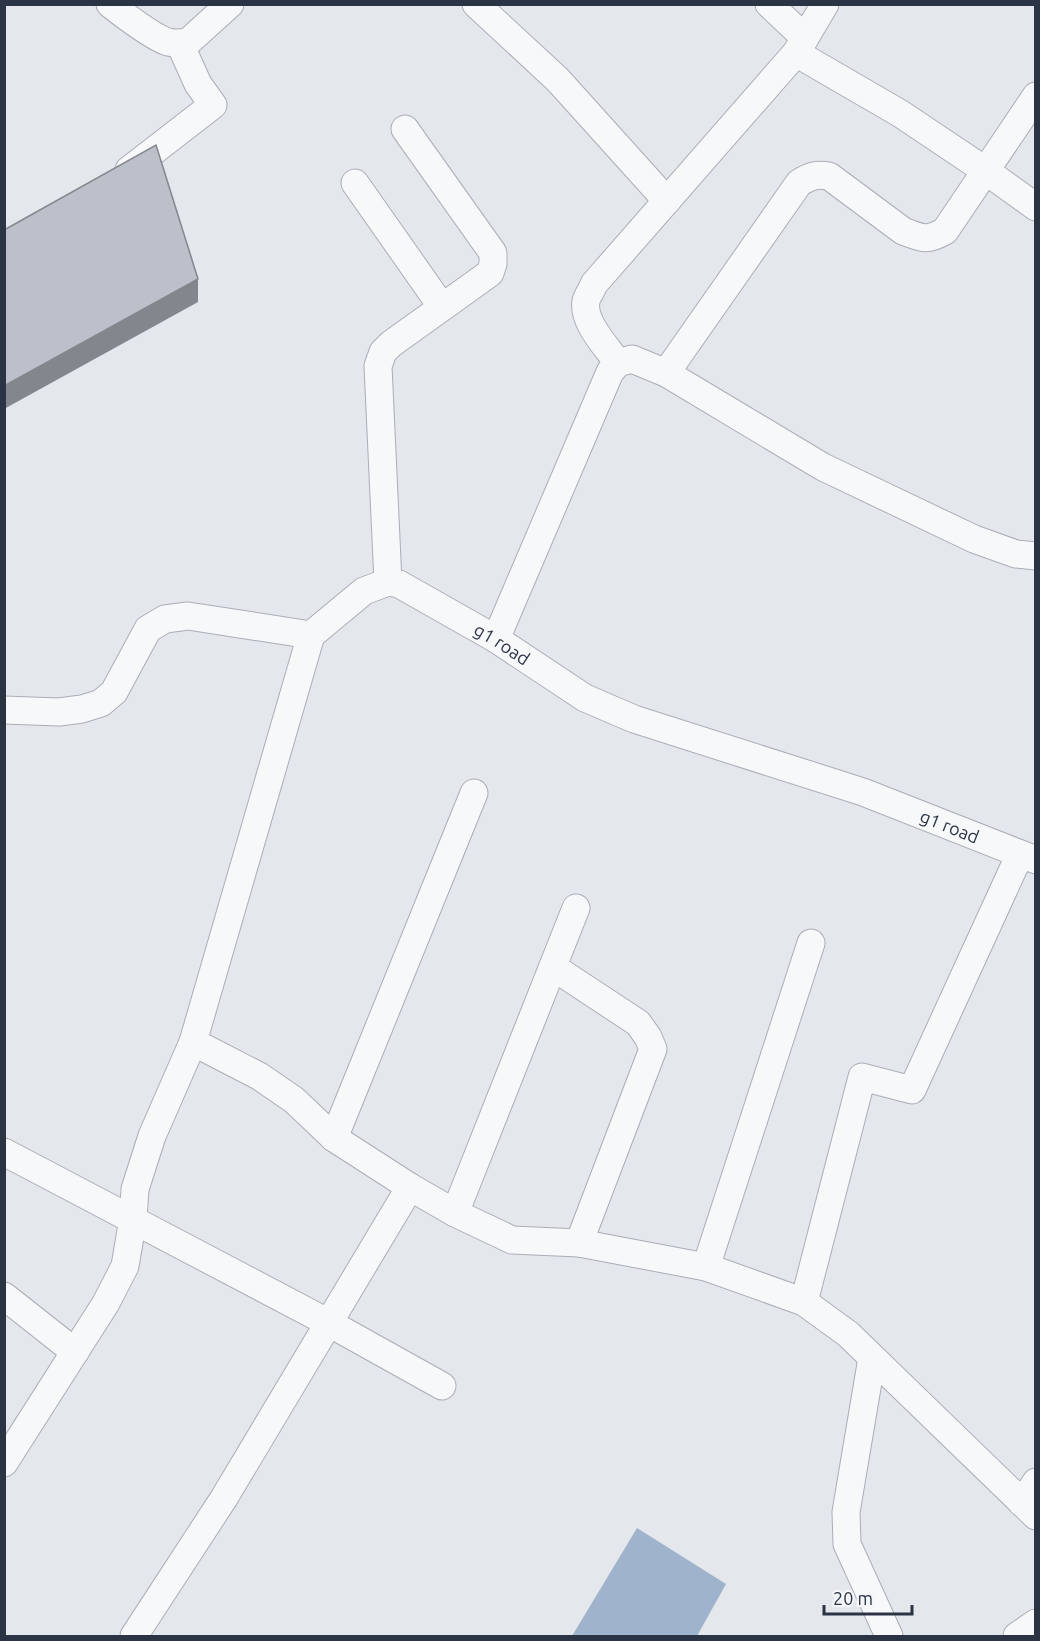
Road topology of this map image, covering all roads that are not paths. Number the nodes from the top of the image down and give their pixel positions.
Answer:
1 (110, 4) edge
2 (230, 4) edge
3 (476, 4) edge
4 (769, 4) edge
5 (825, 4) edge
6 (180, 44) junction
7 (801, 45) junction
8 (1035, 96) edge
9 (405, 129) dead end
10 (986, 171) junction
11 (110, 183) edge
12 (355, 183) dead end
13 (667, 201) junction
14 (1035, 207) edge
15 (442, 307) junction
16 (618, 363) junction
17 (666, 373) junction
18 (1035, 556) edge
19 (388, 582) junction
20 (311, 635) junction
21 (495, 639) junction
22 (4, 710) edge
23 (474, 793) dead end
24 (1028, 857) edge
25 (576, 908) dead end
26 (811, 943) dead end
27 (553, 967) junction
28 (193, 1042) junction
29 (334, 1138) junction
30 (4, 1152) edge
31 (410, 1186) junction
32 (455, 1214) junction
33 (133, 1219) junction
34 (579, 1243) junction
35 (706, 1267) junction
36 (4, 1296) edge
37 (804, 1302) junction
38 (329, 1323) junction
39 (75, 1352) junction
40 (872, 1358) junction
41 (442, 1386) dead end
42 (4, 1463) edge
43 (1031, 1501) edge
44 (1035, 1623) edge
45 (134, 1636) edge
46 (889, 1636) edge
47 (1017, 1636) edge

1 - 6 street
2 - 6 street
3 - 13 street
4 - 7 street
5 - 7 street
6 - 11 street
7 - 10 street
7 - 13 street
8 - 10 street
9 - 15 street
10 - 14 street
10 - 17 street
12 - 15 street
13 - 16 street
15 - 19 street
16 - 17 street
16 - 21 street
17 - 18 street
19 - 20 street
19 - 21 street, g1 road
20 - 22 street
20 - 28 street
21 - 24 street, g1 road
23 - 29 street
24 - 37 street
25 - 27 street
26 - 35 street
27 - 32 street
27 - 34 street
28 - 29 street
28 - 33 street
29 - 31 street
30 - 33 street
31 - 32 street
31 - 38 street
32 - 34 street
33 - 38 street
33 - 39 street
34 - 35 street
35 - 37 street
36 - 39 street
37 - 40 street
38 - 41 street
38 - 45 street
39 - 42 street
40 - 43 street
40 - 46 street
44 - 47 street

